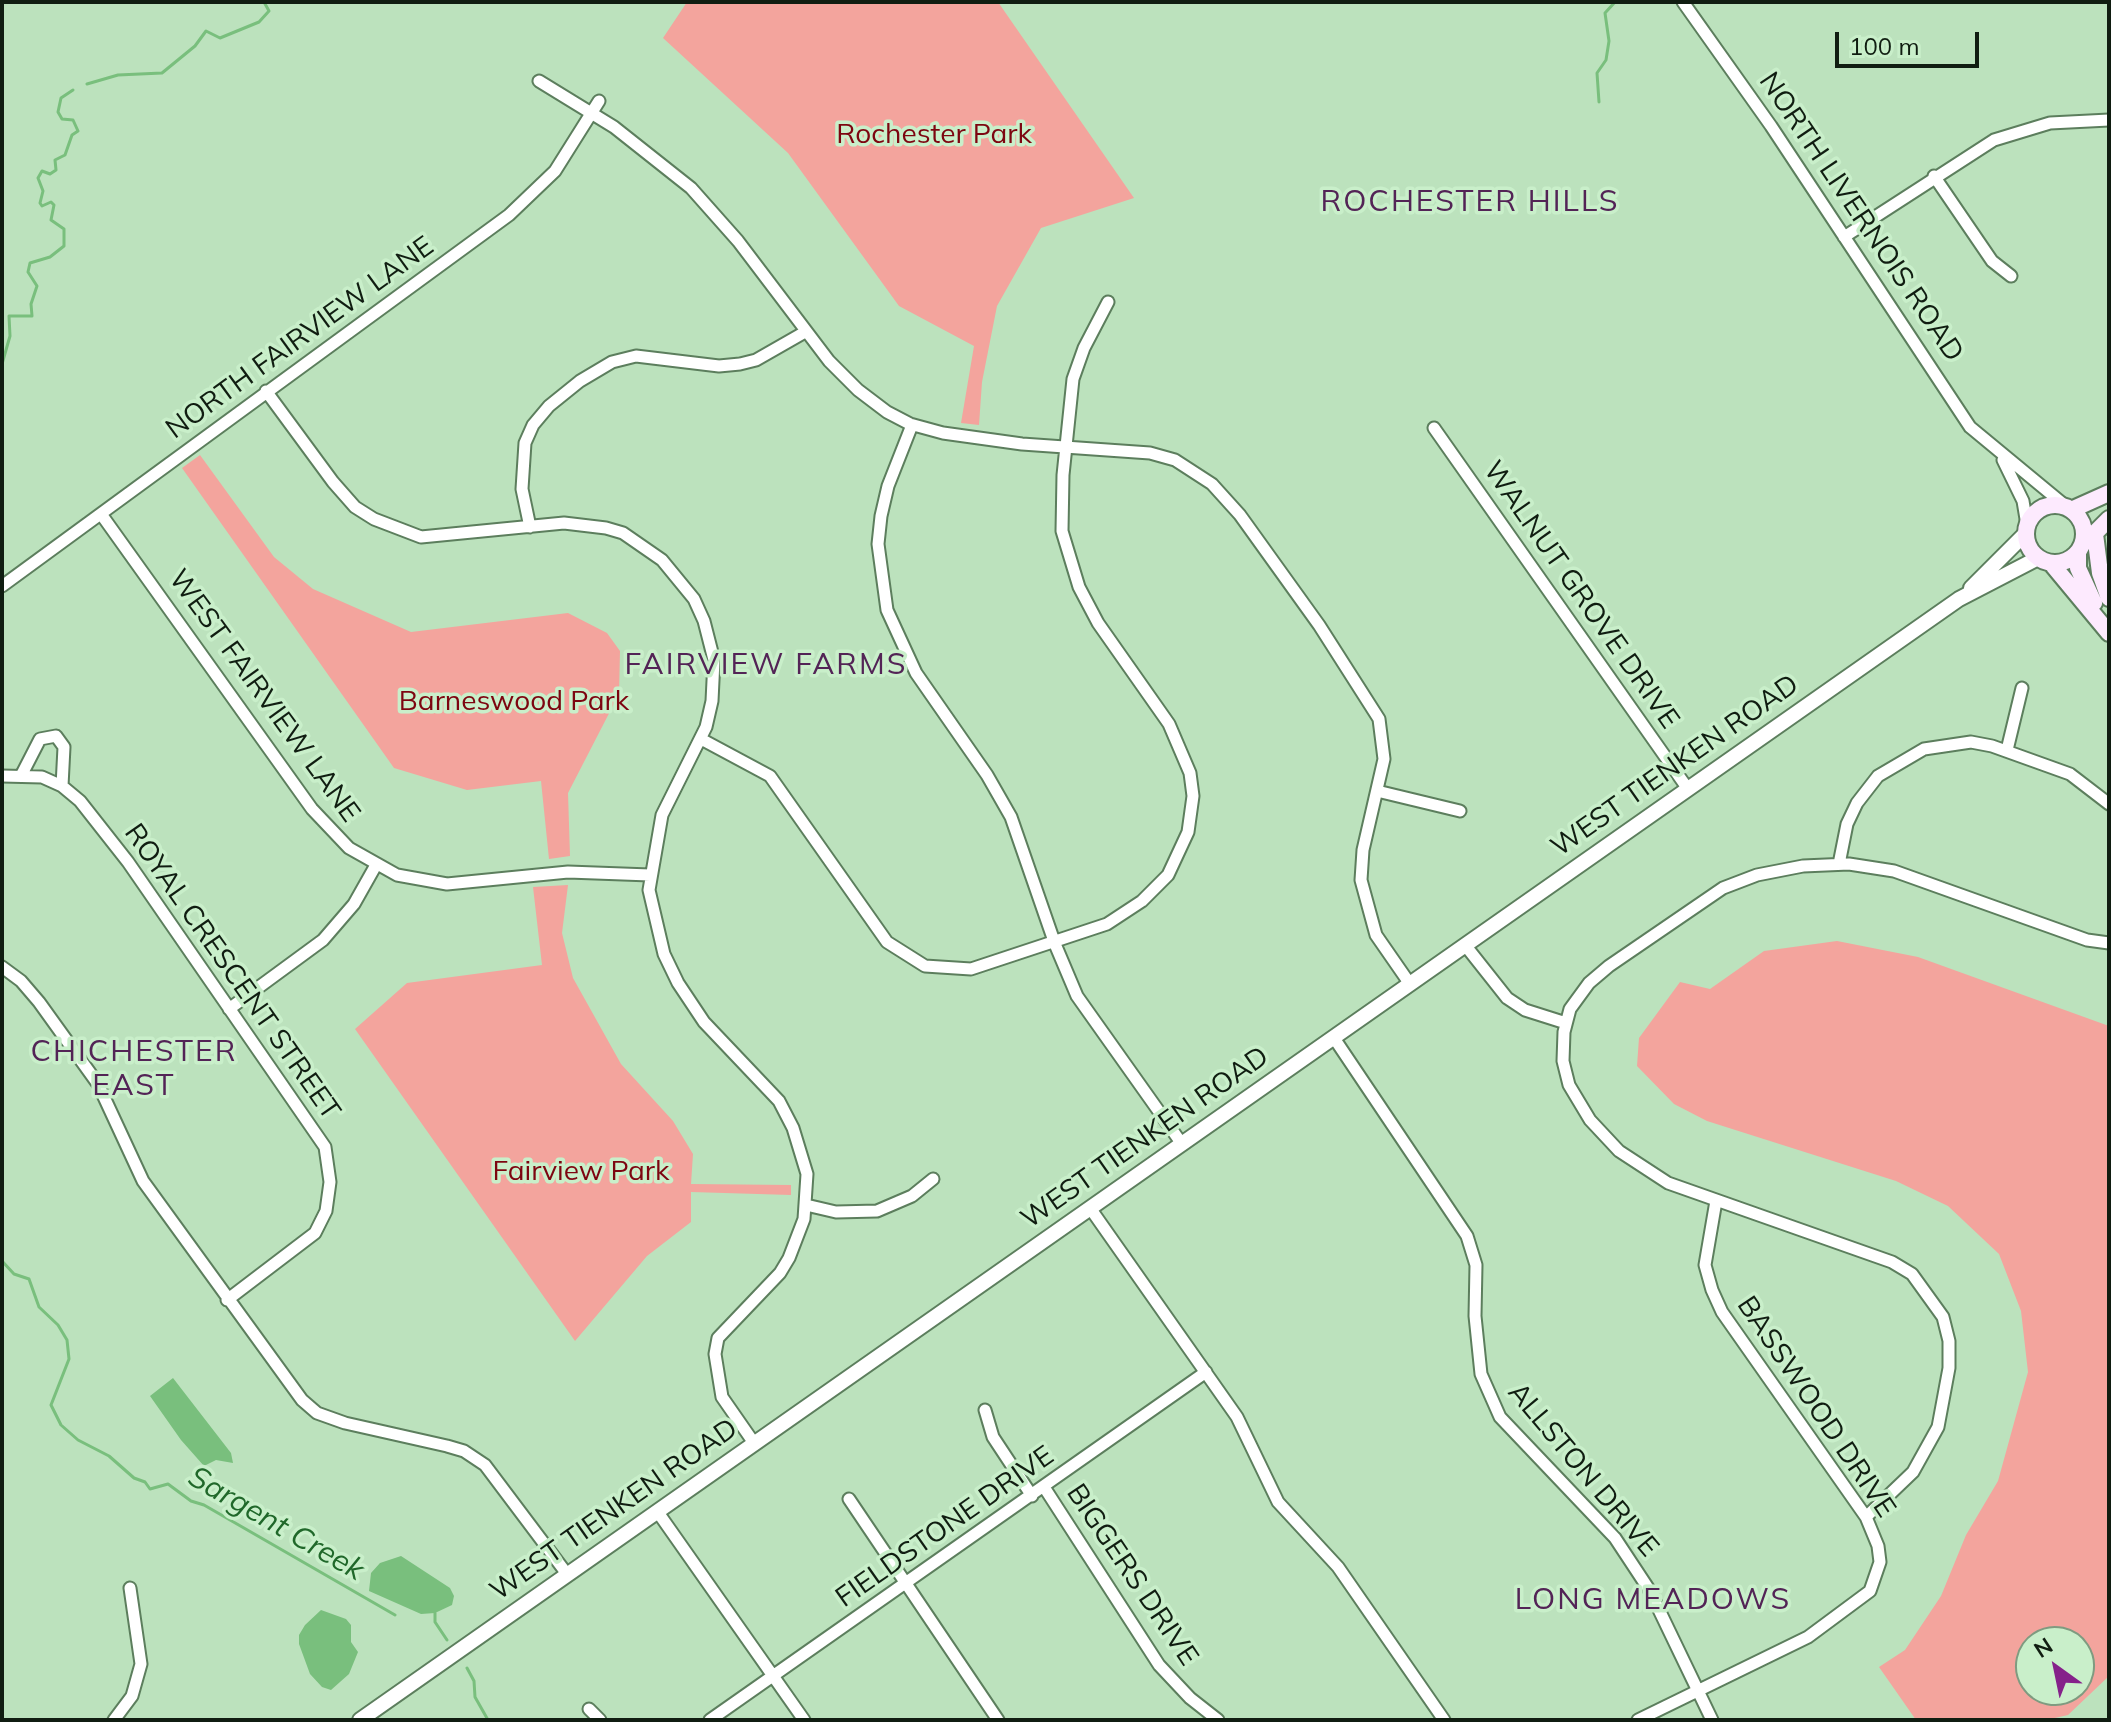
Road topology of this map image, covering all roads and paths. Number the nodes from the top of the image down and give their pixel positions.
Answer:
1 (1683, 2) edge
2 (539, 81) dead end
3 (599, 101) dead end
4 (592, 114) junction
5 (2109, 120) edge
6 (1934, 176) junction
7 (1844, 237) junction
8 (2011, 276) dead end
9 (1108, 302) dead end
10 (805, 332) junction
11 (266, 391) junction
12 (912, 425) junction
13 (1434, 428) dead end
14 (1065, 446) junction
15 (2001, 456) junction
16 (2109, 493) edge
17 (2070, 509) junction
18 (101, 514) junction
19 (2109, 519) edge
20 (530, 527) junction
21 (2026, 530) junction
22 (2086, 543) junction
23 (2045, 560) junction
24 (2, 586) edge
25 (2109, 598) edge
26 (1959, 599) junction
27 (2109, 620) edge
28 (2109, 633) edge
29 (2022, 688) dead end
30 (701, 739) junction
31 (2007, 750) junction
32 (22, 774) junction
33 (2, 776) edge
34 (62, 786) junction
35 (1688, 789) junction
36 (1377, 791) junction
37 (2109, 804) edge
38 (1460, 811) dead end
39 (1839, 864) junction
40 (376, 865) junction
41 (650, 875) junction
42 (1054, 940) junction
43 (2109, 943) edge
44 (1465, 945) junction
45 (2, 967) edge
46 (1410, 984) junction
47 (229, 1009) junction
48 (1566, 1023) junction
49 (1334, 1038) junction
50 (1182, 1144) junction
51 (933, 1179) dead end
52 (1716, 1201) junction
53 (806, 1205) junction
54 (1090, 1208) junction
55 (227, 1300) junction
56 (1206, 1372) junction
57 (985, 1410) dead end
58 (754, 1443) junction
59 (1044, 1487) junction
60 (1032, 1496) junction
61 (849, 1499) dead end
62 (657, 1511) junction
63 (1866, 1517) junction
64 (567, 1574) junction
65 (906, 1583) junction
66 (130, 1588) dead end
67 (774, 1676) junction
68 (1697, 1689) junction
69 (589, 1709) dead end
70 (114, 1720) edge
71 (360, 1720) edge
72 (600, 1720) edge
73 (710, 1720) edge
74 (804, 1720) edge
75 (998, 1720) edge
76 (1218, 1720) edge
77 (1444, 1720) edge
78 (1638, 1720) edge
79 (1712, 1720) edge

1 - 7 street, NORTH LIVERNOIS ROAD
2 - 4 street
3 - 4 street, NORTH FAIRVIEW LANE
4 - 10 street
4 - 11 street, NORTH FAIRVIEW LANE
5 - 6 street
6 - 7 street
6 - 8 street
7 - 15 street, NORTH LIVERNOIS ROAD
9 - 14 street
10 - 12 street
10 - 20 street
11 - 18 street, NORTH FAIRVIEW LANE
11 - 20 street
12 - 14 street
12 - 42 street
13 - 35 street, WALNUT GROVE DRIVE
14 - 36 street
14 - 42 street
15 - 17 street, NORTH LIVERNOIS ROAD
15 - 21 street, NORTH LIVERNOIS ROAD
16 - 17 main road
17 - 21 main road
17 - 22 main road
18 - 24 street, NORTH FAIRVIEW LANE
18 - 40 street, WEST FAIRVIEW LANE
19 - 22 main road
20 - 30 street
21 - 23 main road
21 - 26 street, WEST TIENKEN ROAD
22 - 23 main road
22 - 25 main road
22 - 27 main road
23 - 26 street, WEST TIENKEN ROAD
23 - 28 main road
26 - 35 street, WEST TIENKEN ROAD
29 - 31 street
30 - 41 street
30 - 42 street
31 - 37 street
31 - 39 street
32 - 33 street, ROYAL CRESCENT STREET
32 - 34 street, ROYAL CRESCENT STREET
32 - 34 street
34 - 47 street, ROYAL CRESCENT STREET
35 - 44 street, WEST TIENKEN ROAD
36 - 38 street
36 - 46 street
39 - 43 street
39 - 48 street
40 - 41 street, WEST FAIRVIEW LANE
40 - 47 street
41 - 53 street
42 - 50 street
44 - 46 street, WEST TIENKEN ROAD
44 - 48 street
45 - 55 street
46 - 49 street, WEST TIENKEN ROAD
47 - 55 street, ROYAL CRESCENT STREET
48 - 52 street
49 - 50 street, WEST TIENKEN ROAD
49 - 68 street, ALLSTON DRIVE
50 - 54 street, WEST TIENKEN ROAD
51 - 53 street
52 - 63 street, BASSWOOD DRIVE
52 - 63 street
53 - 58 street
54 - 56 street
54 - 58 street, WEST TIENKEN ROAD
55 - 64 street
56 - 59 street, FIELDSTONE DRIVE
56 - 77 street
57 - 60 street
58 - 62 street, WEST TIENKEN ROAD
59 - 60 street, FIELDSTONE DRIVE
59 - 76 street, BIGGERS DRIVE
60 - 65 street, FIELDSTONE DRIVE
61 - 65 street
62 - 64 street, WEST TIENKEN ROAD
62 - 67 street
63 - 68 street, BASSWOOD DRIVE
64 - 71 street, WEST TIENKEN ROAD
65 - 67 street, FIELDSTONE DRIVE
65 - 75 street
66 - 70 street
67 - 73 street, FIELDSTONE DRIVE
67 - 74 street
68 - 78 street
68 - 79 street, ALLSTON DRIVE
69 - 72 street

